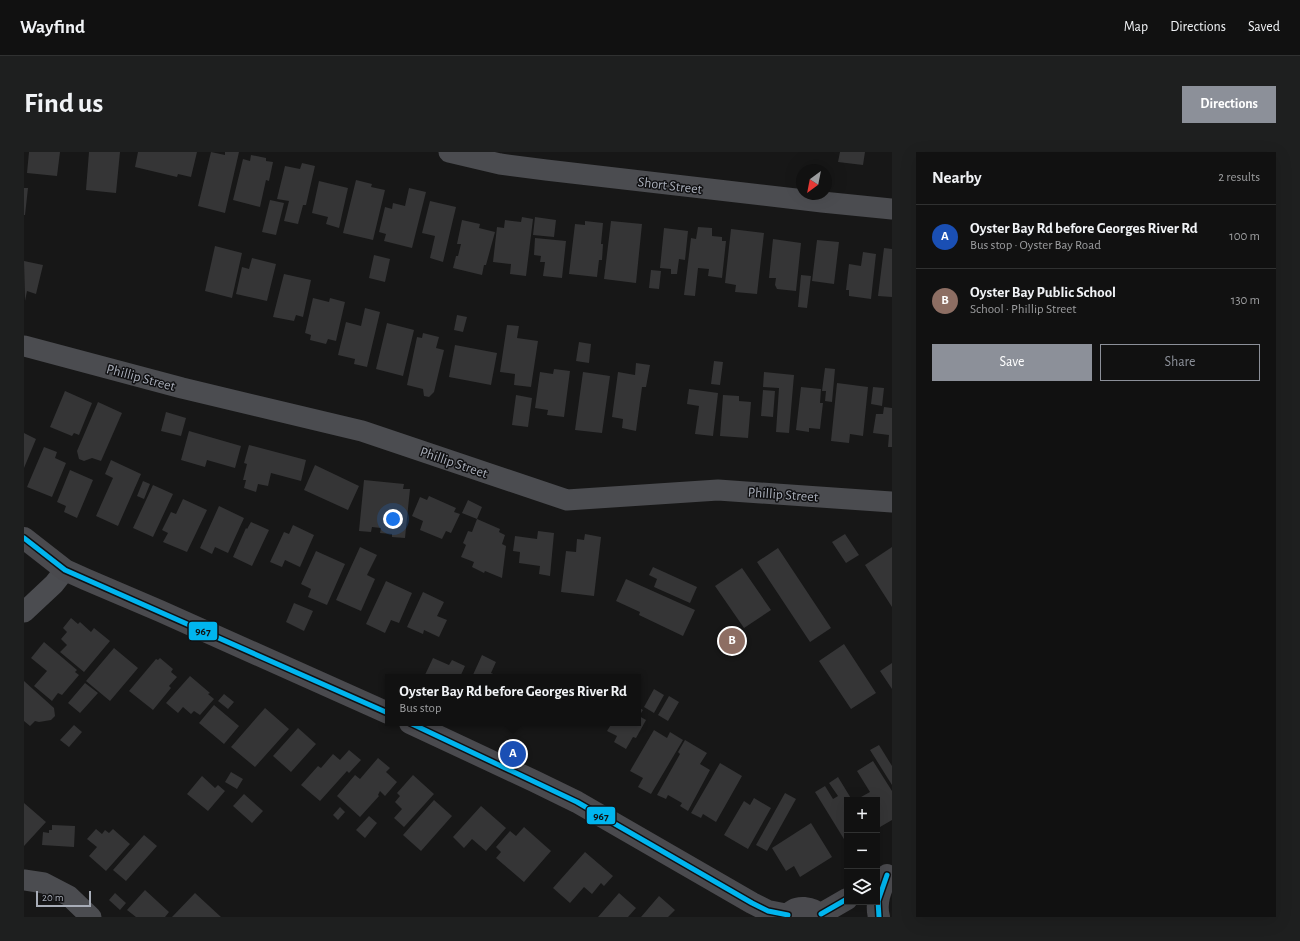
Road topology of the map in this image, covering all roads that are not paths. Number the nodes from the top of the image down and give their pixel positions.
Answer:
1 (449, 152) edge
2 (892, 209) edge
3 (24, 346) edge
4 (892, 502) edge
5 (24, 538) edge
6 (65, 570) junction
7 (24, 612) edge
8 (385, 712) edge
9 (416, 726) edge
10 (885, 876) edge
11 (24, 880) edge
12 (844, 901) edge
13 (787, 916) edge
14 (822, 916) edge
15 (91, 917) edge
16 (879, 917) edge

1 - 2 street, Short Street
3 - 4 street, Phillip Street
5 - 6 street
6 - 7 street
6 - 8 street
9 - 13 street
10 - 16 street
11 - 15 street
12 - 14 street
13 - 14 street

